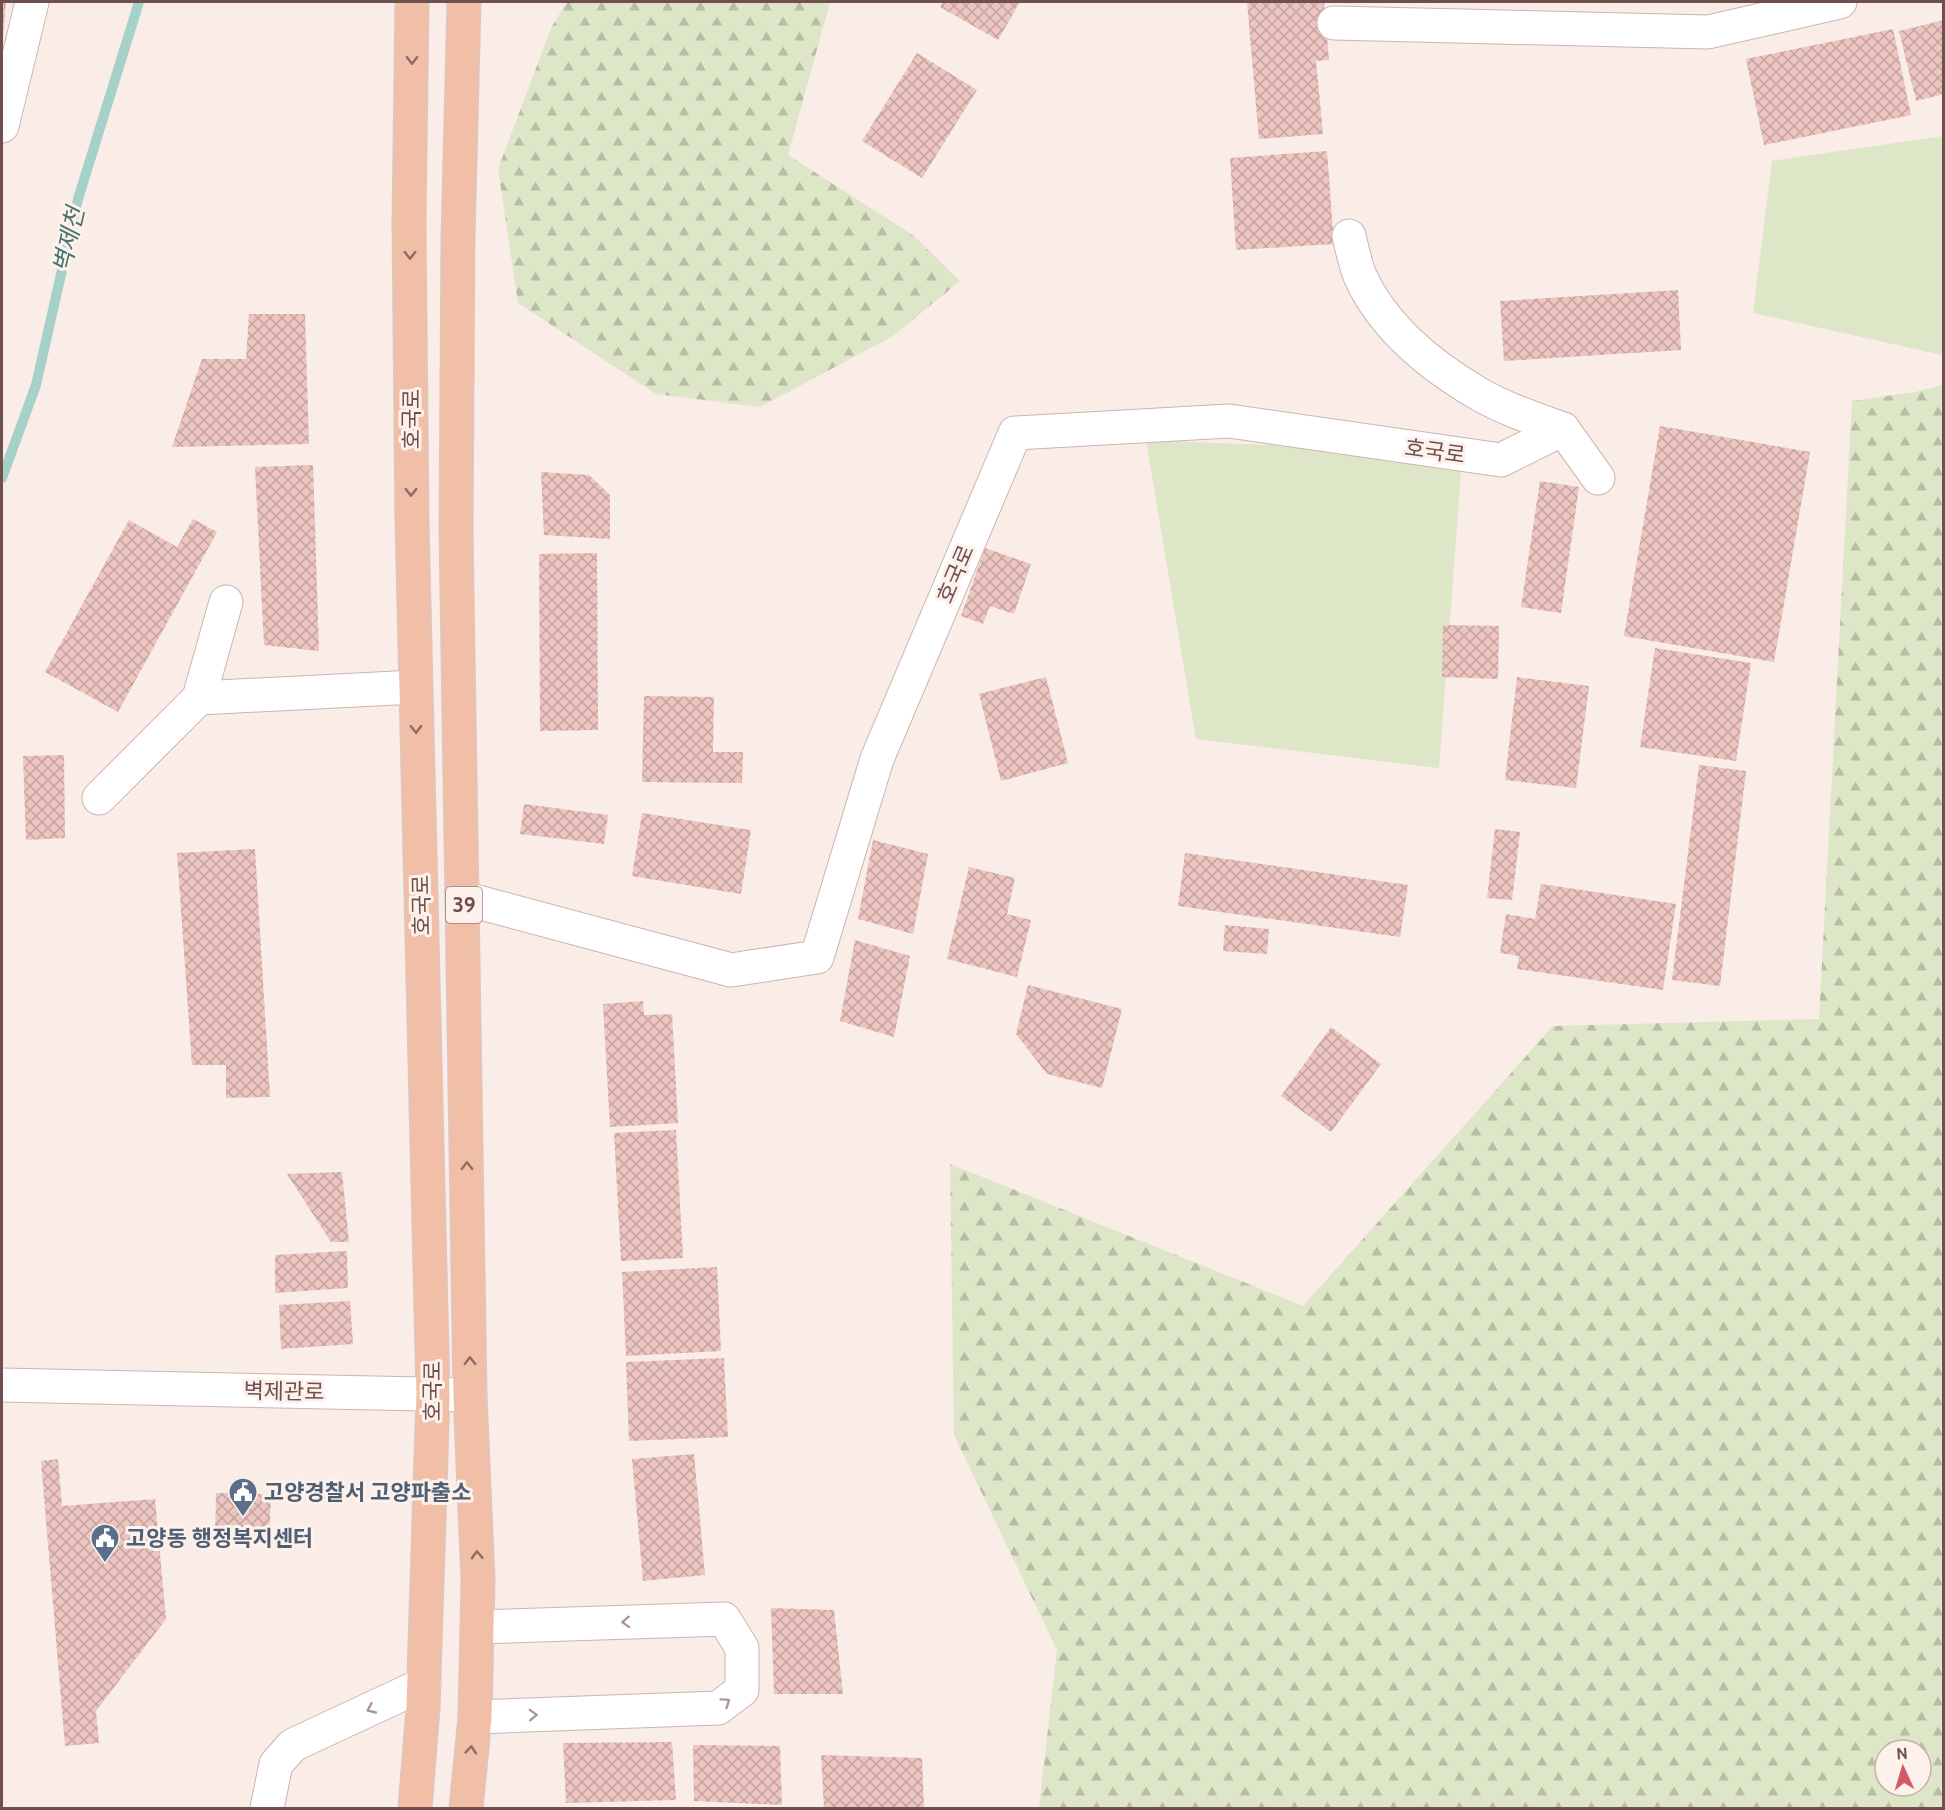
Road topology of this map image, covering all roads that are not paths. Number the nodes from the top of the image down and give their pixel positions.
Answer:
1 (32, 2) edge
2 (412, 2) edge
3 (464, 2) edge
4 (1840, 2) edge
5 (1334, 23) dead end
6 (2, 126) edge
7 (1349, 236) dead end
8 (1563, 429) junction
9 (1598, 478) dead end
10 (226, 602) dead end
11 (415, 687) junction
12 (199, 698) junction
13 (99, 798) dead end
14 (464, 898) junction
15 (2, 1385) edge
16 (433, 1394) junction
17 (470, 1395) junction
18 (477, 1627) junction
19 (424, 1684) junction
20 (475, 1717) junction
21 (267, 1809) edge
22 (415, 1809) edge
23 (466, 1809) edge

1 - 6 street
2 -> 11 main road, 호국로 / 39
3 - 14 main road, 호국로 / 39
4 - 5 street
7 - 8 street
8 - 9 street
8 - 14 street, 호국로
10 - 12 street
11 - 12 street
11 -> 16 main road, 호국로 / 39
12 - 13 street
17 -> 14 main road, 호국로 / 39
15 - 16 street, 벽제관로
16 - 17 street, 벽제관로
16 - 19 main road, 호국로 / 39
18 -> 17 main road, 호국로 / 39
18 - 20 main road, 호국로 / 39
20 -> 18 street
19 -> 21 street
19 - 22 main road, 호국로 / 39
23 -> 20 main road, 호국로 / 39

